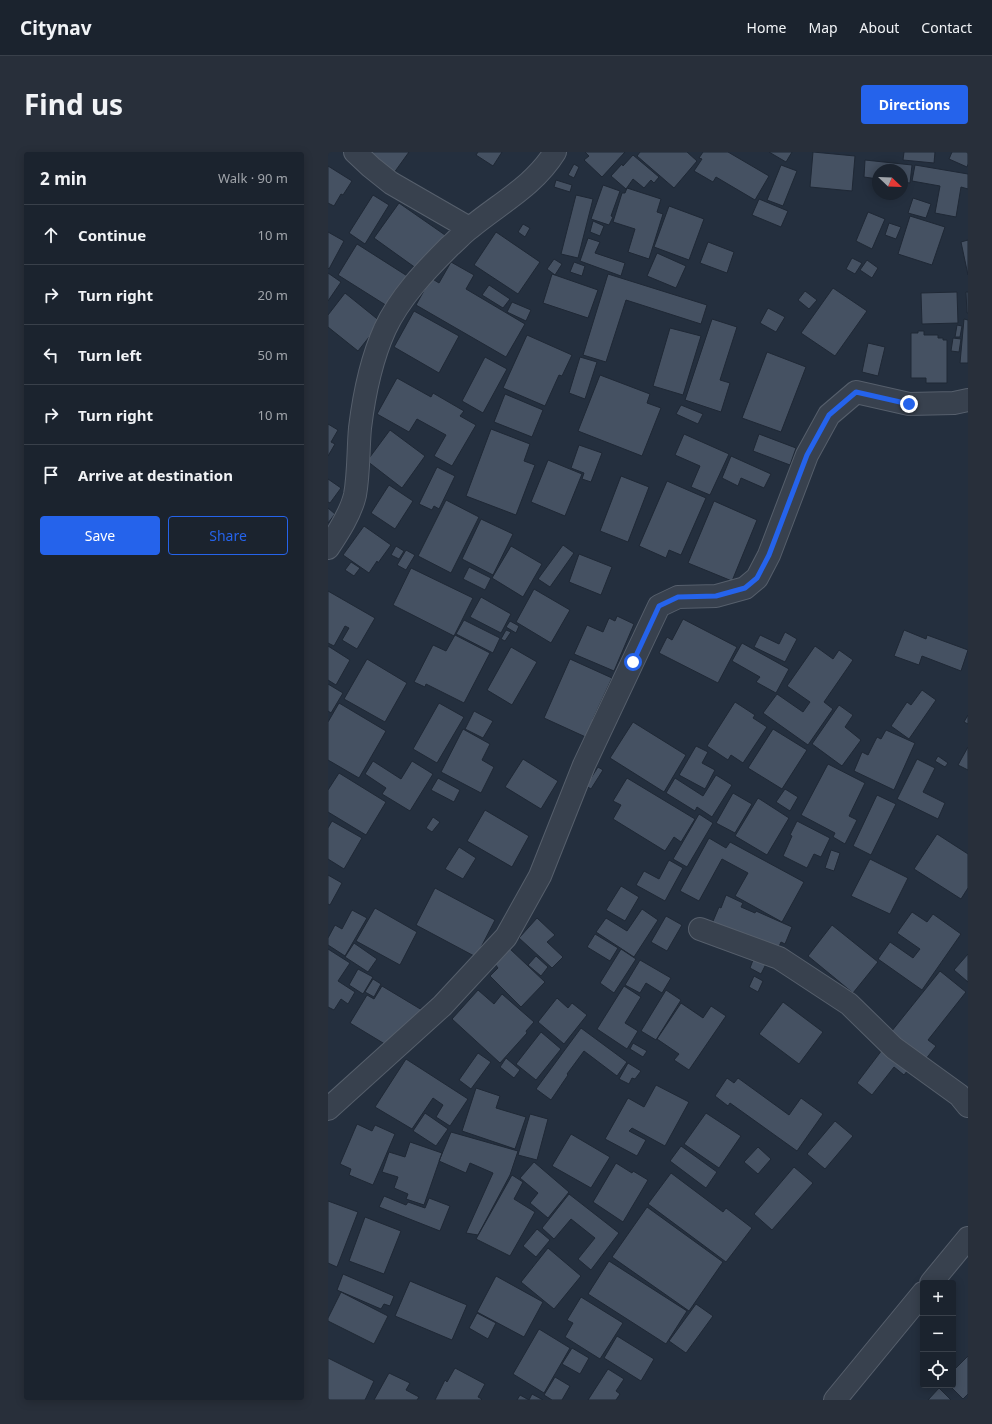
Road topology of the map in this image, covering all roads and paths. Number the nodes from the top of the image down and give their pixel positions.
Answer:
1 (355, 152) edge
2 (555, 152) edge
3 (470, 228) junction
4 (968, 400) edge
5 (328, 548) edge
6 (700, 929) dead end
7 (968, 1106) edge
8 (328, 1109) edge
9 (968, 1238) edge
10 (933, 1280) edge
11 (920, 1297) edge
12 (835, 1400) edge

1 - 3 street
2 - 3 street
3 - 5 street
4 - 8 street
6 - 7 street
9 - 10 street
11 - 12 street

